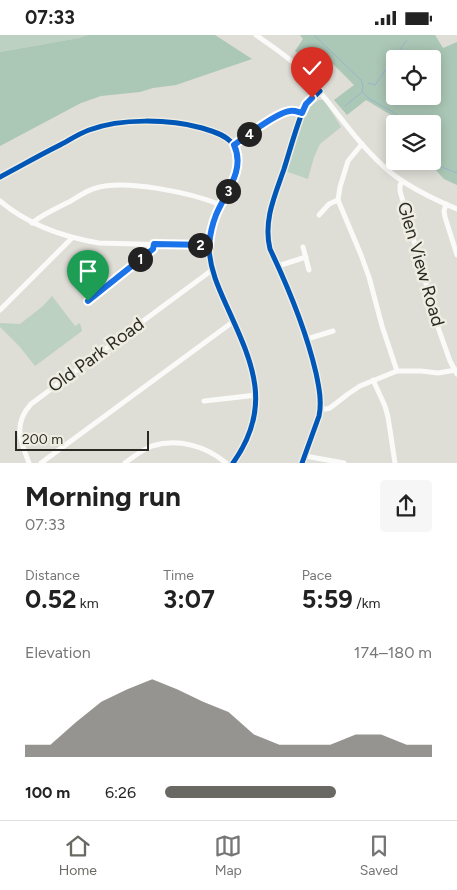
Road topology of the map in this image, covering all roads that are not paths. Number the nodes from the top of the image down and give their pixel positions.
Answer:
1 (256, 35) edge
2 (320, 91) junction
3 (302, 113) junction
4 (362, 144) junction
5 (234, 145) junction
6 (0, 177) edge
7 (402, 181) junction
8 (338, 200) junction
9 (0, 201) edge
10 (221, 205) junction
11 (446, 205) junction
12 (457, 209) edge
13 (319, 215) dead end
14 (32, 223) junction
15 (72, 238) junction
16 (154, 244) junction
17 (209, 245) junction
18 (303, 247) dead end
19 (457, 255) edge
20 (306, 257) junction
21 (278, 266) junction
22 (212, 270) junction
23 (309, 270) dead end
24 (88, 301) dead end
25 (0, 310) edge
26 (234, 321) junction
27 (333, 331) dead end
28 (307, 339) junction
29 (397, 371) junction
30 (456, 372) edge
31 (373, 380) junction
32 (257, 395) junction
33 (204, 401) dead end
34 (320, 409) junction
35 (305, 456) junction
36 (29, 463) edge
37 (41, 463) edge
38 (126, 463) edge
39 (226, 463) edge
40 (234, 463) edge
41 (302, 463) edge
42 (344, 463) edge
43 (395, 463) edge

1 - 2 street
2 - 3 street
2 - 4 street
3 - 5 street
3 - 21 street
4 - 7 street
4 - 8 street
5 - 6 street
5 - 10 street
7 - 11 street
7 - 30 street, Glen View Road
8 - 13 street
8 - 29 street
9 - 14 street
10 - 14 street
10 - 17 street
11 - 12 street
11 - 19 street
14 - 15 street
15 - 16 street
15 - 25 street
16 - 17 street
16 - 24 street
17 - 22 street
18 - 20 street
20 - 21 street
20 - 23 street
21 - 28 street
22 - 26 street
22 - 36 street, Old Park Road
26 - 32 street
26 - 37 street
27 - 28 street
28 - 34 street
29 - 30 street
29 - 31 street
31 - 34 street
31 - 43 street
32 - 33 street
32 - 40 street
34 - 35 street
35 - 41 street
35 - 42 street
38 - 39 street

